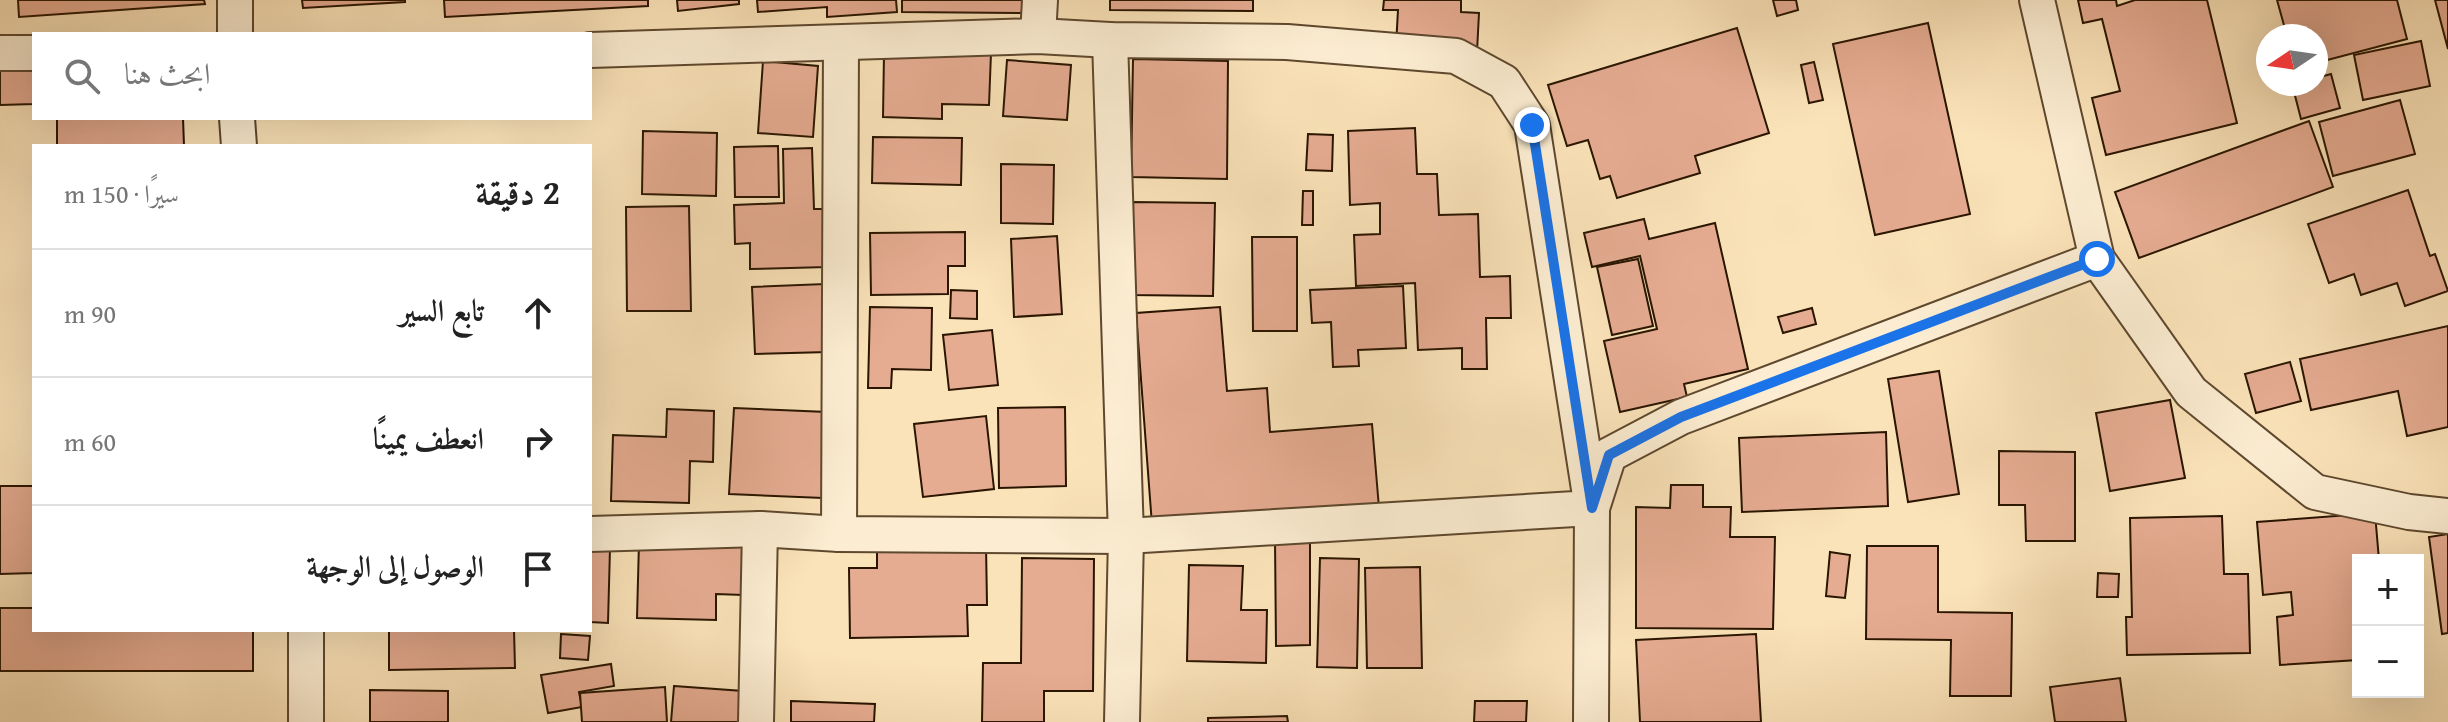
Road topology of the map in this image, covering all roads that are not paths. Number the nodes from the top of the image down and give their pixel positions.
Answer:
1 (235, 0) edge
2 (1040, 0) edge
3 (2037, 0) edge
4 (235, 32) edge
5 (1038, 36) junction
6 (1110, 40) junction
7 (841, 45) junction
8 (592, 50) edge
9 (0, 53) edge
10 (32, 53) edge
11 (237, 120) edge
12 (239, 144) edge
13 (2097, 259) junction
14 (1592, 508) junction
15 (2448, 516) edge
16 (760, 529) junction
17 (592, 534) edge
18 (839, 534) junction
19 (1126, 536) junction
20 (306, 632) edge
21 (306, 722) edge
22 (756, 722) edge
23 (1122, 722) edge
24 (1591, 722) edge

1 - 4 street
2 - 5 street
3 - 13 street
5 - 6 street
5 - 7 street
6 - 14 street
6 - 19 street
7 - 8 street
7 - 18 street
9 - 10 street
11 - 12 street
13 - 14 street
13 - 15 street
14 - 19 street
14 - 24 street
16 - 17 street
16 - 18 street
16 - 22 street
18 - 19 street
19 - 23 street
20 - 21 street

